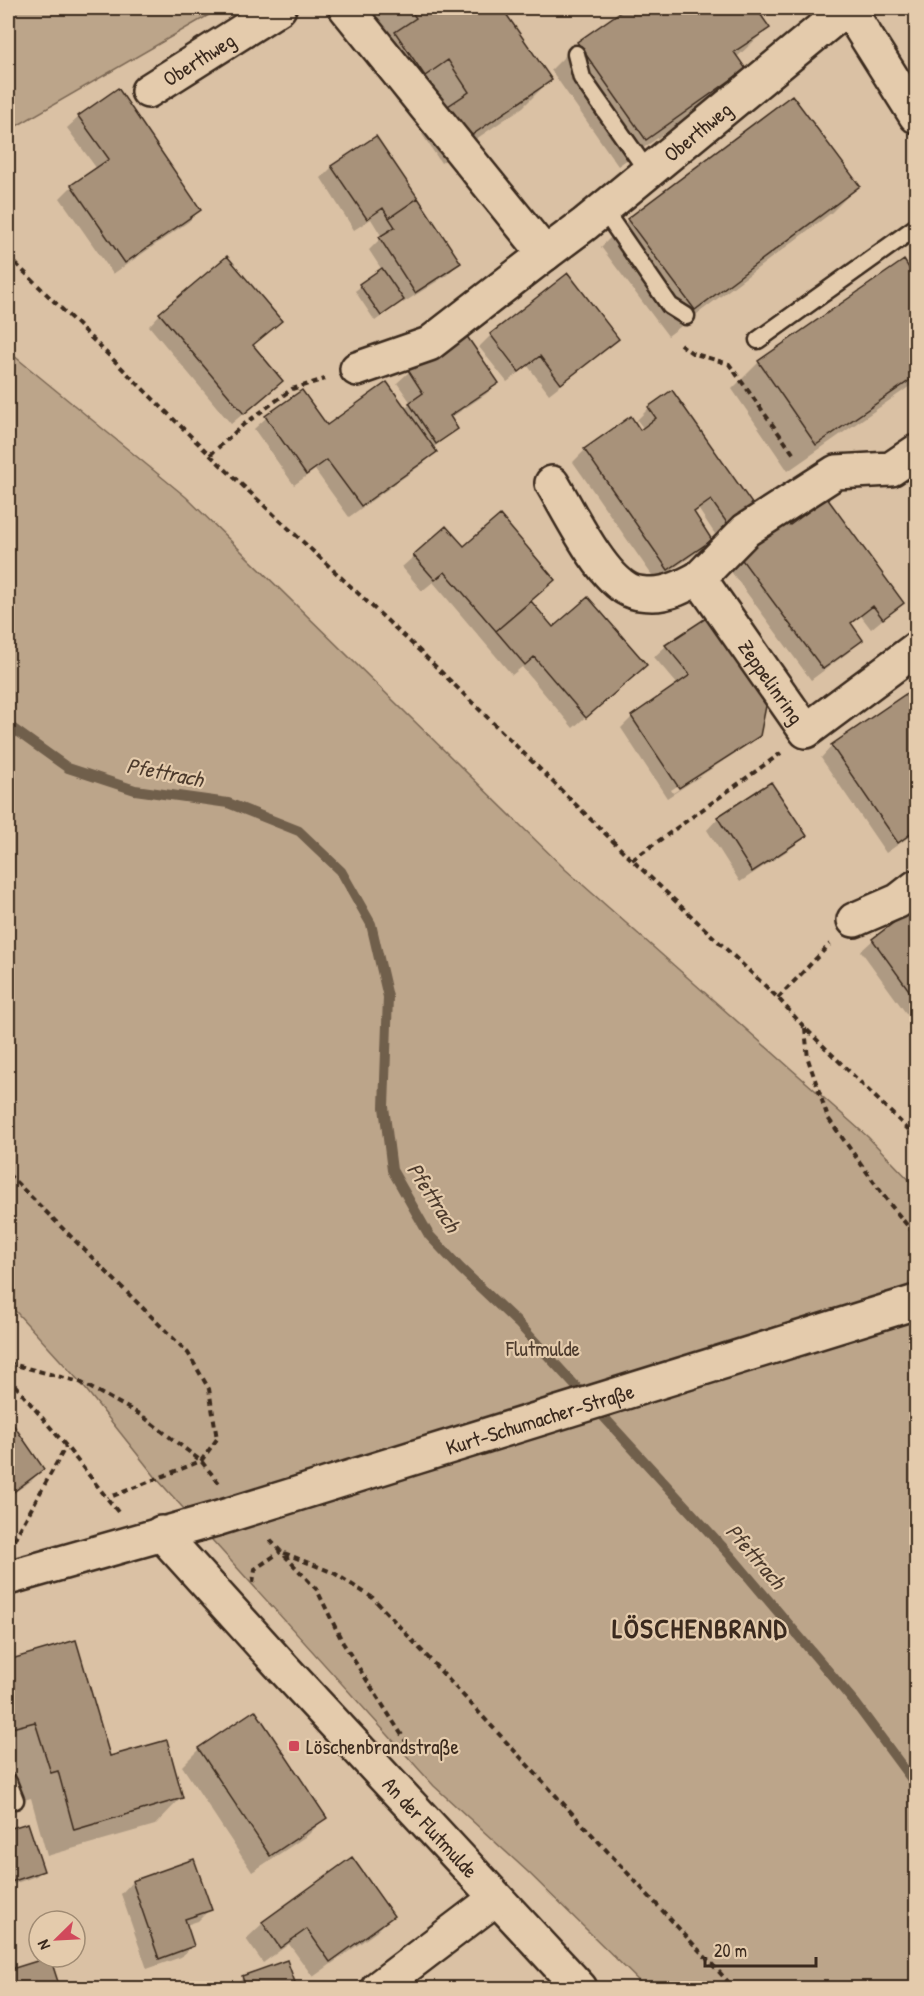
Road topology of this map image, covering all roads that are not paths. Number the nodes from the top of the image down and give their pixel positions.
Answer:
1 (279, 8) edge
2 (346, 8) edge
3 (848, 8) edge
4 (576, 54) dead end
5 (148, 91) dead end
6 (916, 116) edge
7 (648, 172) junction
8 (603, 209) junction
9 (916, 227) edge
10 (545, 254) junction
11 (686, 316) dead end
12 (758, 340) dead end
13 (357, 369) dead end
14 (916, 452) edge
15 (552, 483) dead end
16 (699, 578) junction
17 (916, 649) edge
18 (916, 887) edge
19 (854, 920) road end
20 (916, 1302) edge
21 (161, 1533) junction
22 (8, 1578) edge
23 (8, 1782) edge
24 (15, 1800) dead end
25 (495, 1899) junction
26 (378, 1989) edge
27 (580, 1989) edge

1 - 5 street, Oberthweg
2 - 10 street
3 - 6 street
3 - 7 street, Oberthweg
4 - 7 lane
7 - 8 street, Oberthweg
8 - 10 street, Oberthweg
8 - 11 lane
9 - 12 lane
10 - 13 street, Oberthweg
14 - 16 street
15 - 16 street
16 - 17 street, Zeppelinring
18 - 19 street
20 - 21 street, Kurt-Schumacher-Straße, bridge
21 - 22 street
21 - 25 street, An der Flutmulde
23 - 24 lane
25 - 26 street
25 - 27 street, An der Flutmulde

